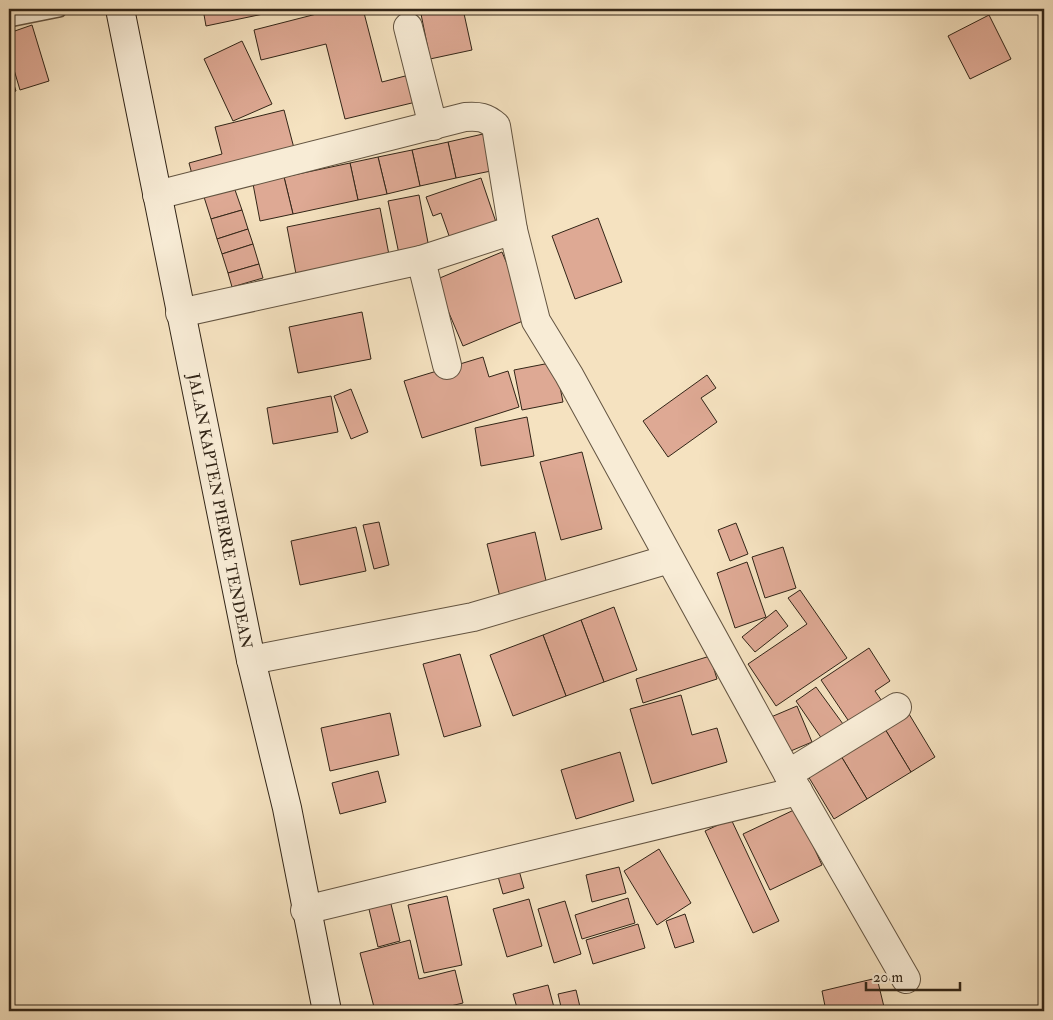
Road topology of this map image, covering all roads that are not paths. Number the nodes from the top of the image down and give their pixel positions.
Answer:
1 (59, 9) edge
2 (120, 9) edge
3 (9, 19) edge
4 (408, 27) dead end
5 (434, 126) junction
6 (157, 195) junction
7 (513, 230) junction
8 (421, 260) junction
9 (180, 313) junction
10 (447, 365) dead end
11 (669, 559) junction
12 (251, 660) junction
13 (896, 707) dead end
14 (793, 783) junction
15 (305, 910) junction
16 (906, 979) dead end
17 (327, 1011) edge

1 - 3 lane
2 - 6 street, JALAN KAPTEN PIERRE TENDEAN
4 - 5 street
5 - 6 street
5 - 7 street
6 - 9 street, JALAN KAPTEN PIERRE TENDEAN
7 - 8 street
7 - 11 street
8 - 9 street
8 - 10 street
9 - 12 street, JALAN KAPTEN PIERRE TENDEAN
11 - 12 street
11 - 14 street
12 - 15 street, JALAN KAPTEN PIERRE TENDEAN
13 - 14 street
14 - 15 street
14 - 16 street
15 - 17 street, JALAN KAPTEN PIERRE TENDEAN

